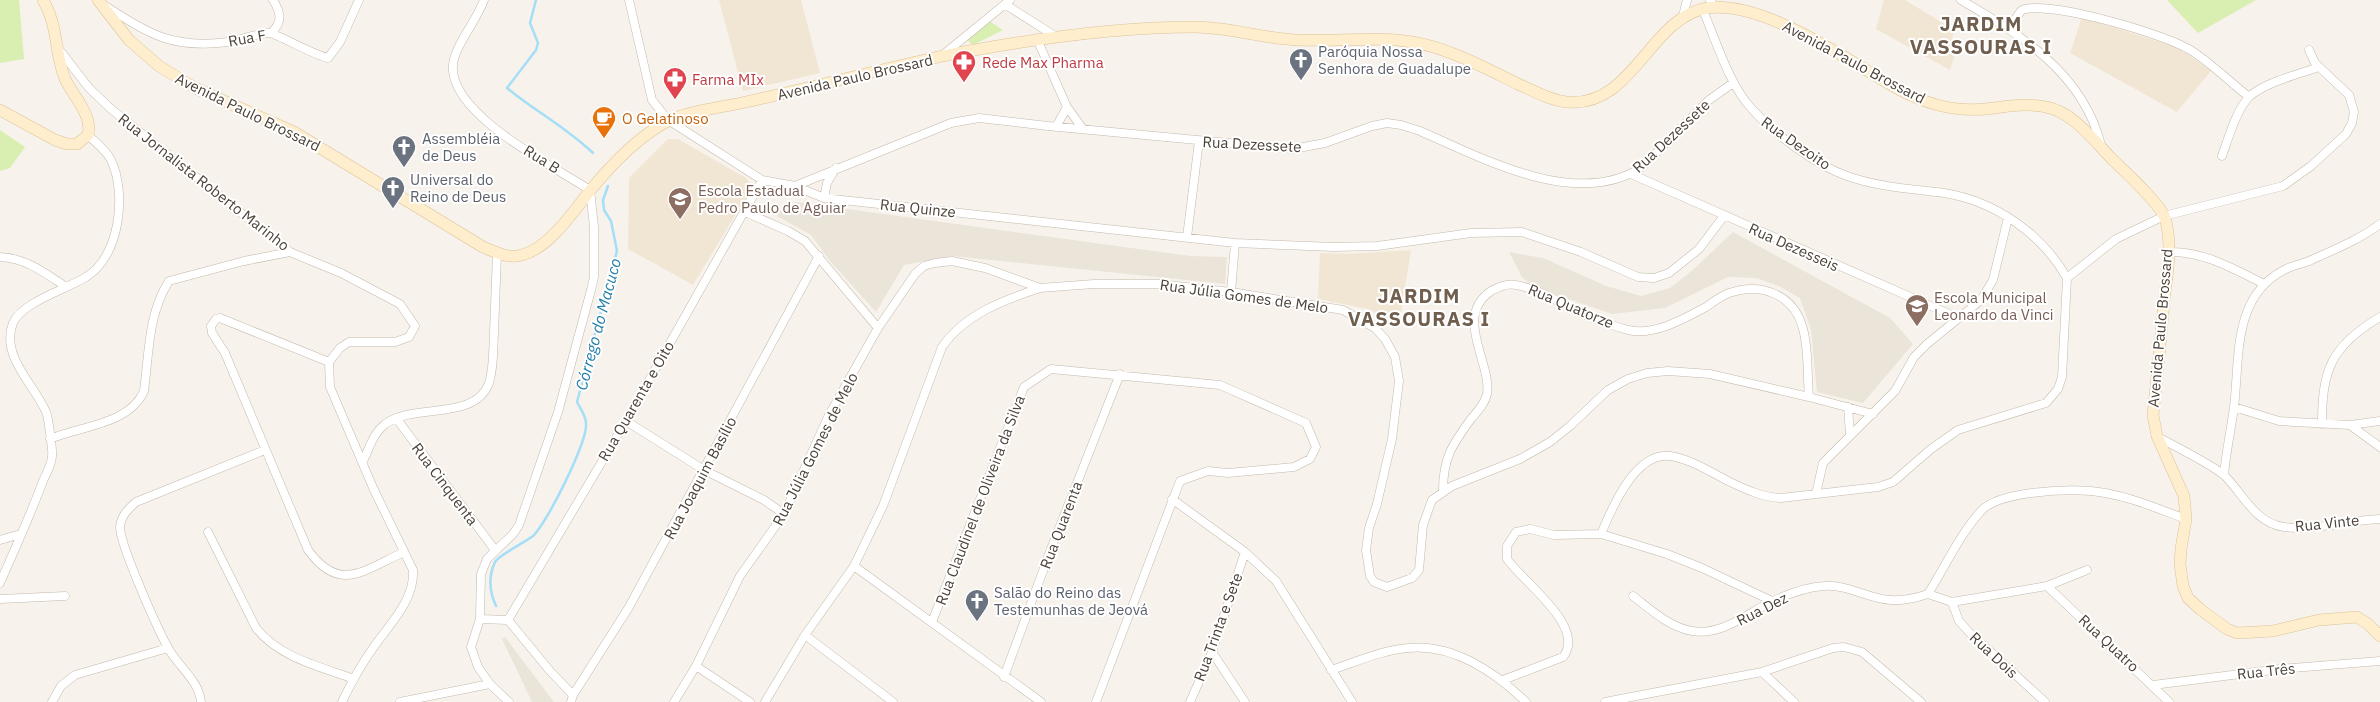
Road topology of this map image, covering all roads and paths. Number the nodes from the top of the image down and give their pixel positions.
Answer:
1 (43, 0) edge
2 (273, 0) edge
3 (358, 0) edge
4 (484, 0) edge
5 (629, 0) edge
6 (1687, 0) edge
7 (1961, 0) edge
8 (101, 2) edge
9 (1008, 2) edge
10 (1708, 5) edge
11 (1683, 16) junction
12 (2009, 29) junction
13 (271, 33) junction
14 (1054, 36) junction
15 (1037, 39) junction
16 (58, 48) junction
17 (2309, 50) dead end
18 (941, 57) junction
19 (2319, 67) junction
20 (1733, 83) junction
21 (2249, 97) junction
22 (1067, 107) junction
23 (0, 110) edge
24 (668, 120) junction
25 (1056, 127) junction
26 (1083, 129) junction
27 (88, 135) junction
28 (1199, 141) junction
29 (2101, 147) junction
30 (2222, 156) dead end
31 (836, 168) junction
32 (1631, 174) junction
33 (762, 180) junction
34 (795, 186) junction
35 (590, 190) junction
36 (824, 198) junction
37 (745, 212) junction
38 (1724, 216) junction
39 (2164, 216) junction
40 (2008, 218) junction
41 (2380, 224) edge
42 (1187, 237) junction
43 (1235, 243) junction
44 (290, 252) junction
45 (2169, 252) junction
46 (497, 253) junction
47 (0, 256) edge
48 (819, 256) junction
49 (2067, 278) junction
50 (2264, 284) junction
51 (66, 287) junction
52 (1040, 288) junction
53 (1231, 292) junction
54 (2380, 317) edge
55 (1958, 318) junction
56 (878, 328) junction
57 (329, 362) junction
58 (1120, 374) junction
59 (1809, 396) junction
60 (1848, 407) junction
61 (2234, 407) junction
62 (1873, 414) junction
63 (396, 418) junction
64 (626, 421) junction
65 (2380, 421) edge
66 (2322, 424) junction
67 (2350, 425) junction
68 (1850, 434) junction
69 (2156, 436) junction
70 (50, 439) junction
71 (2380, 446) edge
72 (265, 450) junction
73 (363, 461) junction
74 (704, 470) junction
75 (2224, 475) junction
76 (1443, 491) junction
77 (1816, 494) junction
78 (1172, 499) junction
79 (784, 514) junction
80 (2186, 519) junction
81 (2380, 519) edge
82 (208, 532) dead end
83 (21, 534) junction
84 (1601, 534) junction
85 (0, 540) edge
86 (495, 550) junction
87 (404, 552) junction
88 (1245, 552) junction
89 (854, 566) junction
90 (2087, 570) dead end
91 (0, 582) edge
92 (2047, 586) junction
93 (1928, 594) junction
94 (65, 596) dead end
95 (1633, 596) dead end
96 (0, 599) edge
97 (1772, 601) junction
98 (1952, 602) junction
99 (480, 619) junction
100 (508, 620) junction
101 (932, 622) junction
102 (805, 635) junction
103 (2380, 636) edge
104 (168, 648) junction
105 (1212, 652) junction
106 (2380, 660) edge
107 (696, 666) junction
108 (1331, 670) junction
109 (1762, 672) junction
110 (1004, 678) junction
111 (354, 679) junction
112 (1503, 680) junction
113 (490, 684) junction
114 (2153, 685) junction
115 (572, 699) edge
116 (52, 702) edge
117 (201, 702) edge
118 (342, 702) edge
119 (400, 702) edge
120 (509, 702) edge
121 (674, 702) edge
122 (750, 702) edge
123 (765, 702) edge
124 (893, 702) edge
125 (1041, 702) edge
126 (1096, 702) edge
127 (1190, 702) edge
128 (1245, 702) edge
129 (1352, 702) edge
130 (1526, 702) edge
131 (1605, 702) edge
132 (1794, 702) edge
133 (1921, 702) edge
134 (2045, 702) edge
135 (2169, 702) edge

1 - 16 main road
2 - 13 street
3 - 13 street, Rua F
4 - 35 street, Rua B
5 - 24 street, Rua Quinze
6 - 11 street
7 - 12 street
8 - 13 street, Rua F
8 - 46 main road, Avenida Paulo Brossard
9 - 14 street
9 - 18 street
10 - 11 main road, Avenida Paulo Brossard
10 - 20 street, Rua Dezoito
10 - 29 main road, Avenida Paulo Brossard
11 - 14 main road, Avenida Paulo Brossard
12 - 21 street
12 - 29 street
14 - 15 main road, Avenida Paulo Brossard
15 - 18 main road, Avenida Paulo Brossard
15 - 22 street
16 - 27 main road
16 - 44 street, Rua Jornalista Roberto Marinho
17 - 19 street
18 - 24 main road, Avenida Paulo Brossard
19 - 21 street
19 - 39 street
20 - 32 street, Rua Dezessete
20 - 40 street, Rua Dezoito
21 - 30 street
22 - 25 street
22 - 26 street
23 - 27 main road
24 - 33 street, Rua Quinze
24 - 35 main road, Avenida Paulo Brossard
25 - 26 street, Rua Dezessete
25 - 31 street, Rua Dezessete
26 - 28 street, Rua Dezessete
27 - 51 street
28 - 32 street, Rua Dezessete
28 - 42 street
29 - 39 main road, Avenida Paulo Brossard
31 - 34 street, Rua Dezessete
31 - 36 street
32 - 38 street, Rua Dezesseis
33 - 34 street, Rua Quinze
33 - 37 street, Rua Quarenta e Oito
34 - 36 street, Rua Quinze
35 - 46 main road, Avenida Paulo Brossard
35 - 86 street
36 - 42 street, Rua Quinze
37 - 48 street
37 - 64 street, Rua Quarenta e Oito
38 - 43 street, Rua Quinze
38 - 55 street, Rua Dezesseis
39 - 45 main road, Avenida Paulo Brossard
39 - 49 street
40 - 49 street, Rua Dezoito
40 - 55 street
41 - 50 street
42 - 43 street, Rua Quinze
43 - 53 street
44 - 57 street, Rua Jornalista Roberto Marinho
44 - 70 street
45 - 50 street
45 - 69 main road, Avenida Paulo Brossard
46 - 63 street
47 - 51 street
48 - 56 street
48 - 74 street, Rua Joaquim Basílio
49 - 77 street
50 - 61 street
51 - 70 street
52 - 53 street, Rua Júlia Gomes de Melo
52 - 56 street, Rua Júlia Gomes de Melo
52 - 89 street
53 - 76 street, Rua Júlia Gomes de Melo
54 - 66 street
55 - 62 street
56 - 79 street, Rua Júlia Gomes de Melo
57 - 72 street
57 - 73 street
58 - 78 street, Rua Claudinel de Oliveira da Silva
58 - 101 street, Rua Claudinel de Oliveira da Silva
58 - 110 street, Rua Quarenta
59 - 60 street, Rua Júlia Gomes de Melo
59 - 76 street, Rua Júlia Gomes de Melo
59 - 76 street, Rua Quatorze
60 - 62 street, Rua Júlia Gomes de Melo
60 - 68 street
61 - 66 street
61 - 75 street
62 - 68 street
63 - 73 street
63 - 86 street, Rua Cinquenta
64 - 74 street
64 - 100 street, Rua Quarenta e Oito
65 - 67 street
66 - 67 street
67 - 71 street
68 - 77 street
69 - 75 street, Rua Vinte
69 - 80 main road, Avenida Paulo Brossard
70 - 83 street
72 - 87 street
72 - 104 street
73 - 87 street
74 - 79 street
74 - 115 street, Rua Joaquim Basílio
75 - 81 street, Rua Vinte
77 - 84 street
78 - 88 street
78 - 126 street, Rua Claudinel de Oliveira da Silva
79 - 107 street, Rua Júlia Gomes de Melo
80 - 93 street
80 - 103 main road, Avenida Paulo Brossard
82 - 111 street
83 - 85 street
83 - 91 street
84 - 97 street
84 - 112 street
86 - 99 street
87 - 111 street
88 - 105 street, Rua Trinta e Sete
88 - 108 street
89 - 101 street
89 - 102 street
90 - 92 street
92 - 98 street
92 - 114 street, Rua Quatro
93 - 97 street, Rua Dez
93 - 98 street
94 - 96 street
95 - 97 street, Rua Dez
98 - 134 street, Rua Dois
99 - 100 street
99 - 113 street
100 - 115 street, Rua Joaquim Basílio
101 - 110 street
102 - 123 street
102 - 124 street
104 - 116 street
104 - 117 street
105 - 127 street, Rua Trinta e Sete
105 - 128 street
106 - 114 street, Rua Três
107 - 121 street, Rua Júlia Gomes de Melo
107 - 122 street
108 - 112 street
108 - 129 street
109 - 131 street
109 - 132 street
109 - 133 street
110 - 125 street
111 - 118 street
112 - 130 street
113 - 119 street
113 - 120 street
114 - 135 street, Rua Quatro

